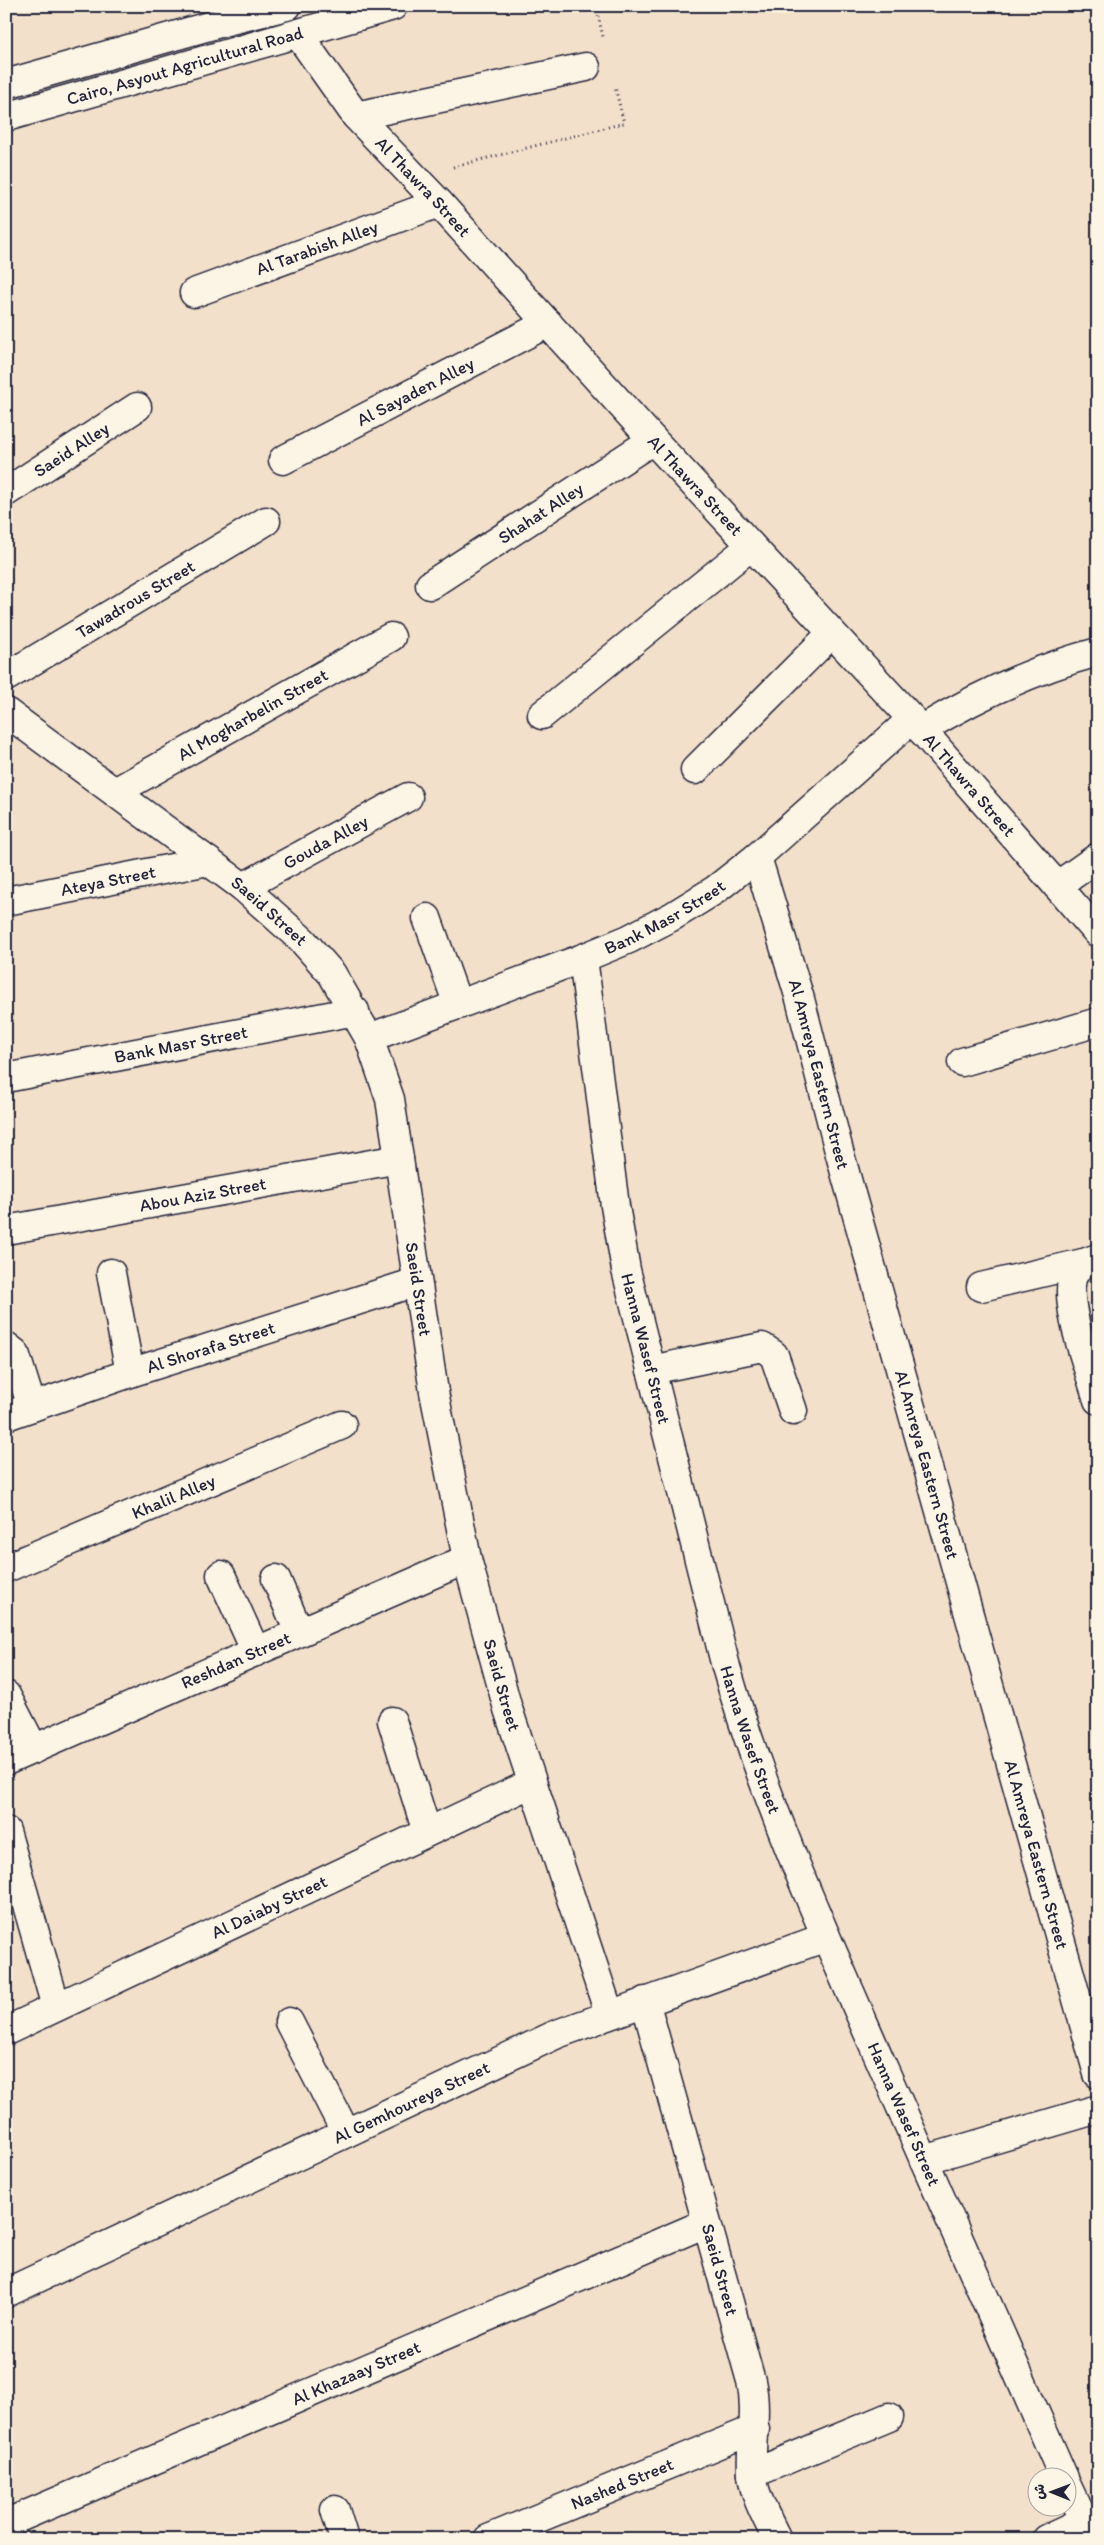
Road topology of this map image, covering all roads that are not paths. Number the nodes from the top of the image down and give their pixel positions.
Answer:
1 (287, 6) edge
2 (393, 6) edge
3 (298, 34) junction
4 (586, 67) dead end
5 (6, 84) edge
6 (356, 116) junction
7 (6, 117) edge
8 (439, 203) junction
9 (194, 293) dead end
10 (548, 323) junction
11 (137, 407) dead end
12 (653, 440) junction
13 (283, 460) dead end
14 (6, 492) edge
15 (266, 521) dead end
16 (751, 546) junction
17 (430, 585) dead end
18 (832, 634) junction
19 (391, 637) dead end
20 (1098, 652) edge
21 (6, 677) edge
22 (6, 712) edge
23 (542, 715) dead end
24 (917, 724) junction
25 (695, 770) dead end
26 (115, 792) junction
27 (408, 797) dead end
28 (756, 857) junction
29 (1098, 857) edge
30 (208, 861) junction
31 (1057, 886) junction
32 (243, 887) junction
33 (6, 901) edge
34 (427, 918) dead end
35 (1098, 934) edge
36 (583, 958) junction
37 (458, 1005) junction
38 (355, 1011) junction
39 (1098, 1022) edge
40 (370, 1038) junction
41 (962, 1062) dead end
42 (6, 1078) edge
43 (398, 1159) junction
44 (6, 1230) edge
45 (1090, 1261) edge
46 (111, 1273) dead end
47 (416, 1282) junction
48 (981, 1287) dead end
49 (6, 1346) edge
50 (651, 1370) junction
51 (130, 1373) junction
52 (1098, 1400) edge
53 (32, 1407) junction
54 (793, 1411) dead end
55 (6, 1416) edge
56 (342, 1425) dead end
57 (467, 1559) junction
58 (6, 1568) edge
59 (221, 1575) dead end
60 (276, 1578) dead end
61 (299, 1632) junction
62 (256, 1652) junction
63 (6, 1695) edge
64 (392, 1721) dead end
65 (34, 1749) junction
66 (6, 1761) edge
67 (532, 1783) junction
68 (6, 1831) edge
69 (427, 1832) junction
70 (826, 1937) junction
71 (645, 2001) junction
72 (56, 2007) junction
73 (610, 2013) junction
74 (289, 2022) dead end
75 (6, 2031) edge
76 (1098, 2074) edge
77 (1098, 2109) edge
78 (346, 2132) junction
79 (924, 2160) junction
80 (706, 2223) junction
81 (6, 2293) edge
82 (889, 2417) dead end
83 (755, 2429) junction
84 (1060, 2468) edge
85 (752, 2474) junction
86 (1076, 2505) edge
87 (335, 2510) dead end
88 (6, 2519) edge
89 (7, 2523) edge
90 (1088, 2530) edge
91 (6, 2535) edge
92 (344, 2539) edge
93 (488, 2539) edge
94 (777, 2539) edge
95 (1048, 2539) edge

1 - 5 main road, Cairo, Asyout Agricultural Road
2 - 3 main road, Cairo, Asyout Agricultural Road
3 - 6 main road, Al Thawra Street
3 - 7 main road, Cairo, Asyout Agricultural Road
4 - 6 main road
6 - 8 main road, Al Thawra Street
8 - 9 main road, Al Tarabish Alley
8 - 10 main road, Al Thawra Street
10 - 12 main road, Al Thawra Street
10 - 13 main road, Al Sayaden Alley
11 - 14 main road, Saeid Alley
12 - 16 main road, Al Thawra Street
12 - 17 main road, Shahat Alley
15 - 21 main road, Tawadrous Street
16 - 18 main road, Al Thawra Street
16 - 23 main road
18 - 24 main road, Al Thawra Street
18 - 25 main road
19 - 26 main road, Al Mogharbelin Street
20 - 24 main road, Bank Masr Street
22 - 26 main road, Saeid Street
24 - 28 main road, Bank Masr Street
24 - 31 main road, Al Thawra Street
26 - 30 main road, Saeid Street
27 - 32 main road, Gouda Alley
28 - 36 main road, Bank Masr Street
28 - 76 main road, Al Amreya Eastern Street
29 - 31 main road
30 - 32 main road, Saeid Street
30 - 33 main road, Ateya Street
31 - 35 main road, Al Thawra Street
32 - 38 main road, Saeid Street
34 - 37 main road
36 - 37 main road, Bank Masr Street
36 - 50 main road, Hanna Wasef Street
37 - 40 main road, Bank Masr Street
38 - 40 main road, Saeid Street
38 - 42 main road, Bank Masr Street
39 - 41 main road
40 - 43 main road, Saeid Street
43 - 44 main road, Abou Aziz Street
43 - 47 main road, Saeid Street
45 - 48 main road
45 - 52 main road
46 - 51 main road
47 - 51 main road, Al Shorafa Street
47 - 57 main road, Saeid Street
49 - 53 main road
50 - 54 main road
50 - 70 main road, Hanna Wasef Street
51 - 53 main road, Al Shorafa Street
53 - 55 main road, Al Shorafa Street
56 - 58 main road, Khalil Alley
57 - 61 main road, Reshdan Street
57 - 67 main road, Saeid Street
59 - 62 main road
60 - 61 main road
61 - 62 main road, Reshdan Street
62 - 65 main road, Reshdan Street
63 - 65 main road
64 - 69 main road
65 - 66 main road, Reshdan Street
67 - 69 main road, Al Daiaby Street
67 - 73 main road, Saeid Street
68 - 72 main road
69 - 72 main road, Al Daiaby Street
70 - 71 main road, Al Gemhoureya Street
70 - 79 main road, Hanna Wasef Street
71 - 73 main road, Al Gemhoureya Street
71 - 80 main road, Saeid Street
72 - 75 main road, Al Daiaby Street
73 - 78 main road, Al Gemhoureya Street
74 - 78 main road
77 - 79 main road
78 - 81 main road, Al Gemhoureya Street
79 - 84 main road, Hanna Wasef Street
80 - 83 main road, Saeid Street
80 - 89 main road, Al Khazaay Street
82 - 85 main road
83 - 85 main road, Saeid Street
83 - 93 main road, Nashed Street
85 - 94 main road, Saeid Street
86 - 90 main road
87 - 92 main road
88 - 89 main road
89 - 91 main road
90 - 95 main road

